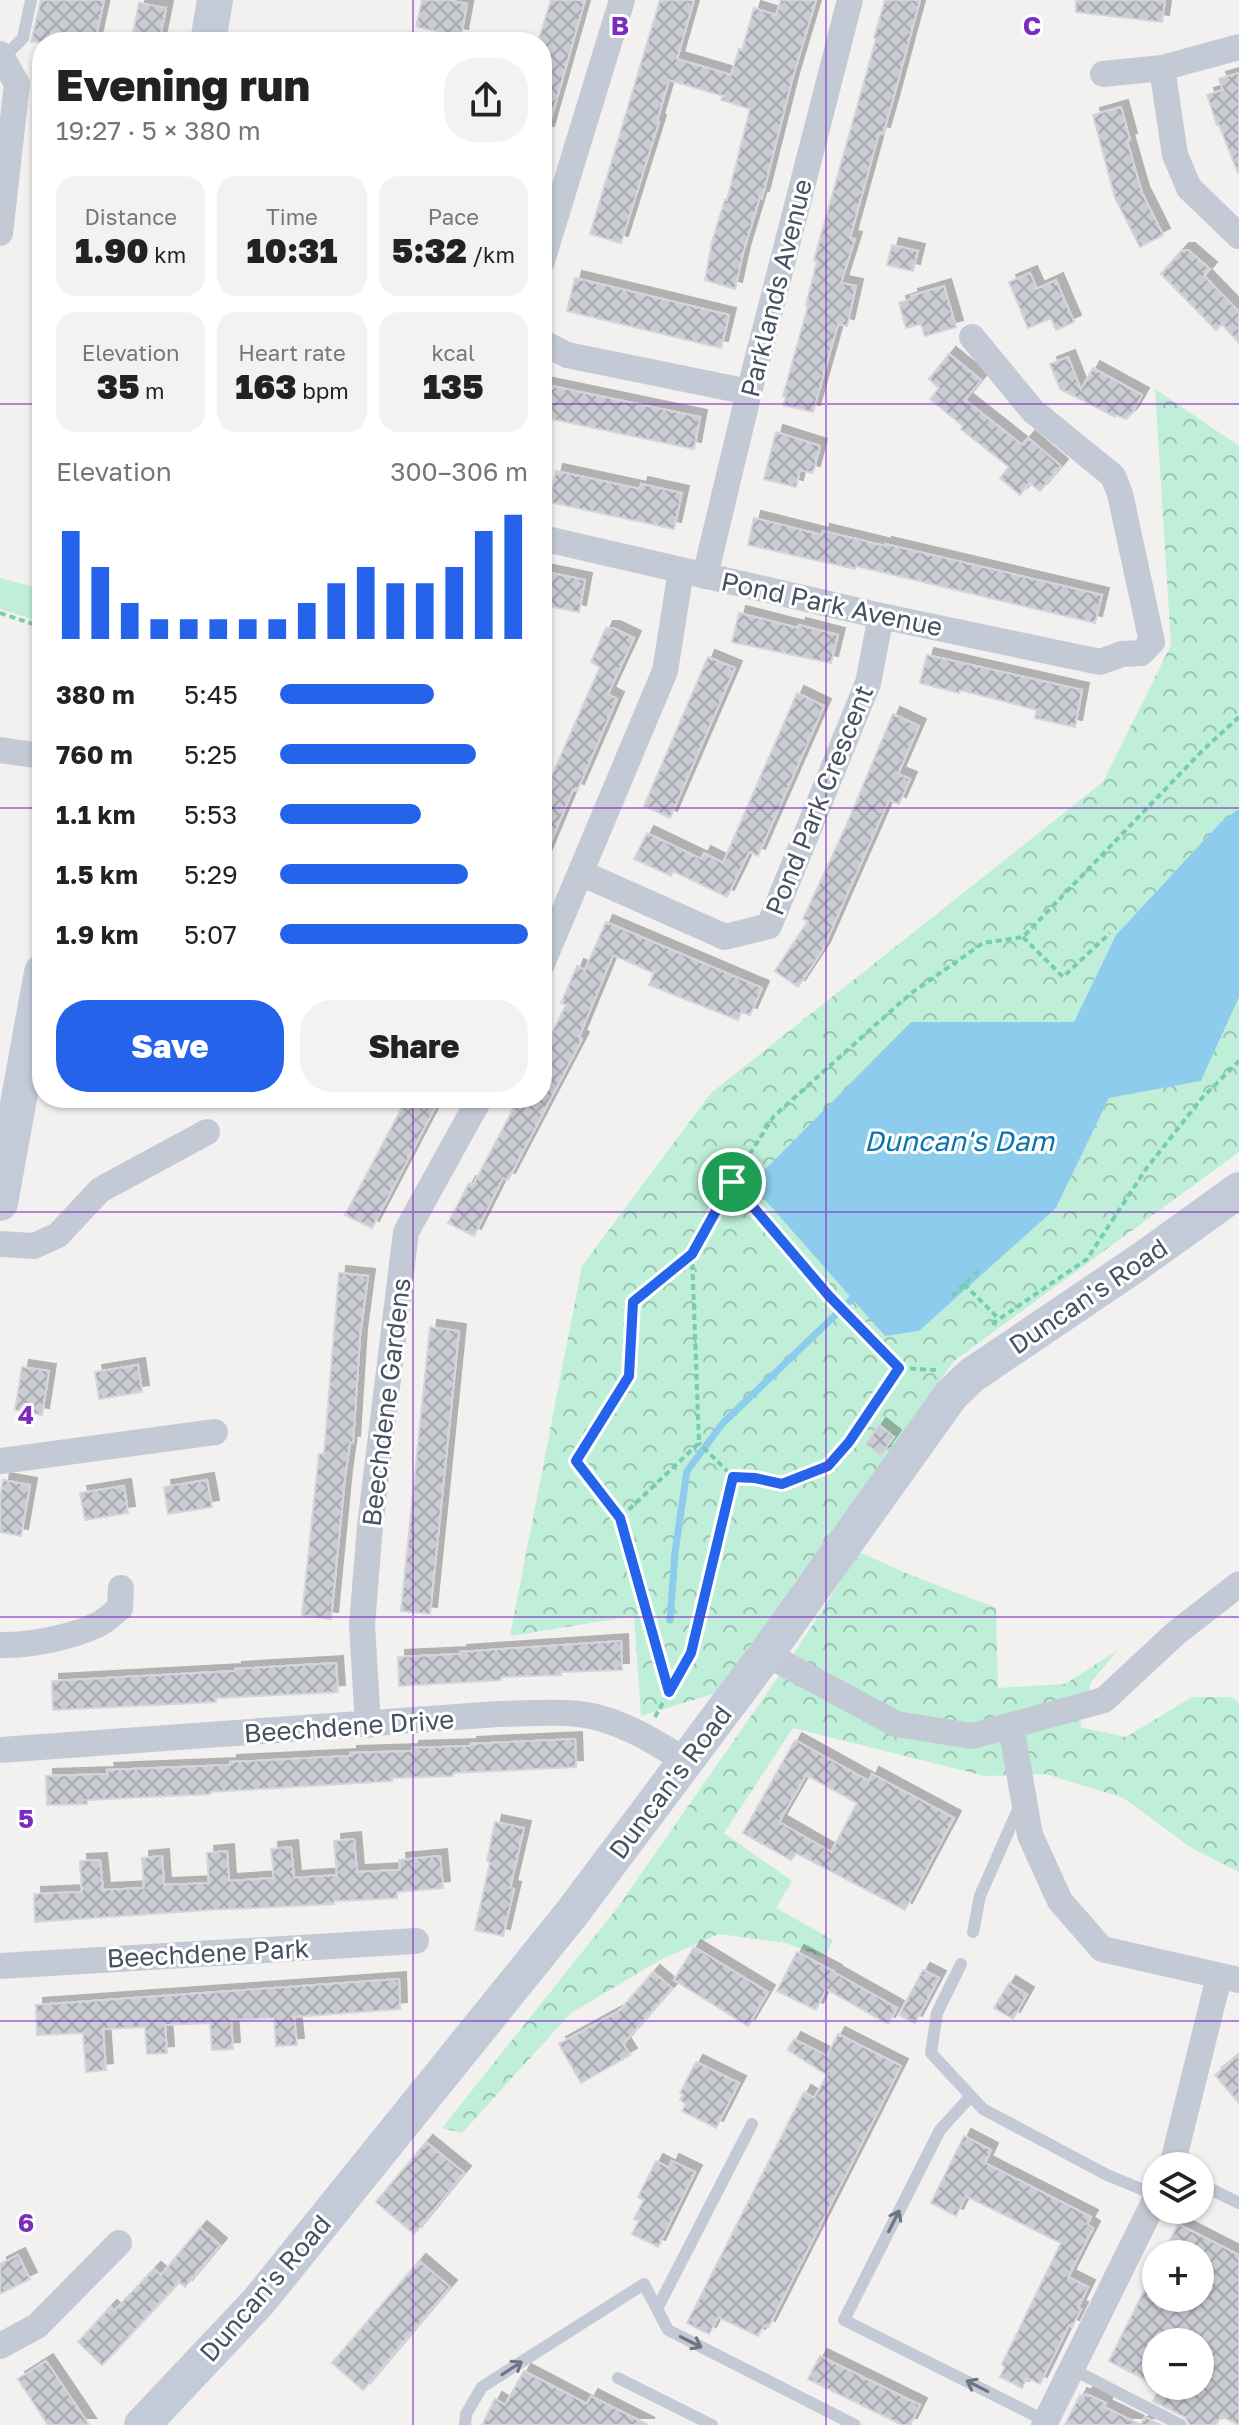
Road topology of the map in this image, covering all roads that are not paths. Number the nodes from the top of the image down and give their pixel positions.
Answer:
1 (31, 0) edge
2 (215, 0) edge
3 (622, 0) edge
4 (850, 0) edge
5 (210, 32) edge
6 (1239, 47) edge
7 (1, 56) edge
8 (1162, 68) junction
9 (1103, 74) dead end
10 (552, 228) edge
11 (0, 233) edge
12 (1239, 236) edge
13 (972, 337) dead end
14 (552, 347) edge
15 (749, 392) junction
16 (552, 540) edge
17 (693, 573) junction
18 (881, 616) junction
19 (0, 750) edge
20 (32, 755) edge
21 (581, 873) junction
22 (552, 941) edge
23 (32, 1027) edge
24 (474, 1108) edge
25 (207, 1132) dead end
26 (1239, 1190) edge
27 (0, 1203) edge
28 (0, 1244) edge
29 (215, 1432) dead end
30 (0, 1461) edge
31 (1239, 1584) edge
32 (121, 1588) dead end
33 (0, 1645) edge
34 (766, 1654) junction
35 (368, 1725) junction
36 (1011, 1726) junction
37 (0, 1750) edge
38 (687, 1762) junction
39 (1023, 1798) junction
40 (973, 1932) dead end
41 (416, 1941) dead end
42 (961, 1964) dead end
43 (0, 1966) edge
44 (1229, 1978) edge
45 (971, 2096) junction
46 (752, 2124) dead end
47 (1176, 2152) edge
48 (1142, 2191) edge
49 (1214, 2191) edge
50 (1239, 2203) edge
51 (1143, 2224) edge
52 (119, 2243) dead end
53 (657, 2309) junction
54 (0, 2346) edge
55 (1072, 2369) junction
56 (618, 2378) dead end
57 (1045, 2423) edge
58 (142, 2425) edge
59 (465, 2425) edge
60 (712, 2425) edge
61 (855, 2425) edge
62 (1181, 2425) edge

1 - 7 lane
2 - 5 street
3 - 10 street
4 - 15 street, Parklands Avenue
6 - 8 street
7 - 11 street
8 - 9 street
8 - 12 street
13 - 18 street, Pond Park Avenue
14 - 15 street
15 - 17 street, Parklands Avenue
16 - 17 street, Pond Park Avenue
17 - 18 street, Pond Park Avenue
17 - 21 street
18 - 21 street, Pond Park Crescent
19 - 20 street
21 - 22 street
23 - 27 street
24 - 35 street, Beechdene Gardens
25 - 28 street
26 - 34 street, Duncan's Road
29 - 30 street
31 - 36 street
32 - 33 street
34 - 36 street
34 - 38 street, Duncan's Road
35 - 37 street, Beechdene Drive
35 - 38 street, Beechdene Drive
36 - 39 street
38 - 58 street, Duncan's Road
39 - 40 lane
39 - 44 street
41 - 43 street, Beechdene Park
42 - 45 lane
44 - 47 street
45 - 48 lane
57 -> 45 lane
46 - 53 lane
49 - 50 lane
51 - 55 street
52 - 54 street
59 -> 53 lane
53 -> 61 lane
55 - 57 street
55 - 62 lane
56 - 60 lane

